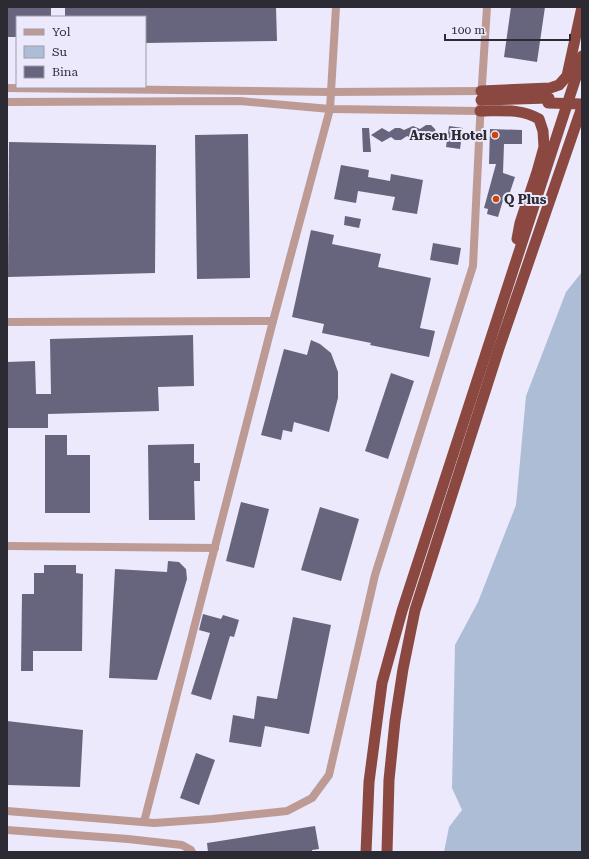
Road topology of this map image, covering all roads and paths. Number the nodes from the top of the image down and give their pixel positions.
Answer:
1 (336, 7) edge
2 (487, 7) edge
3 (582, 7) edge
4 (582, 56) edge
5 (7, 88) edge
6 (332, 92) junction
7 (582, 98) edge
8 (548, 100) junction
9 (7, 102) edge
10 (481, 102) junction
11 (582, 104) edge
12 (582, 107) edge
13 (330, 109) junction
14 (508, 283) junction
15 (7, 322) edge
16 (273, 322) junction
17 (7, 546) edge
18 (215, 548) junction
19 (7, 811) edge
20 (144, 822) junction
21 (7, 830) edge
22 (192, 852) edge
23 (366, 852) edge
24 (387, 852) edge

1 - 6 street
2 - 10 street
3 - 10 highway
4 - 14 highway
5 - 6 street
6 - 10 street
6 - 13 street
7 - 8 highway
8 - 10 highway
8 - 11 highway, bridge
9 - 13 street
10 - 13 street
10 - 14 highway
10 - 20 street
12 - 24 highway
13 - 16 street
14 - 23 highway
15 - 16 street
16 - 18 street
17 - 18 street
18 - 20 street
19 - 20 street
21 - 22 street

